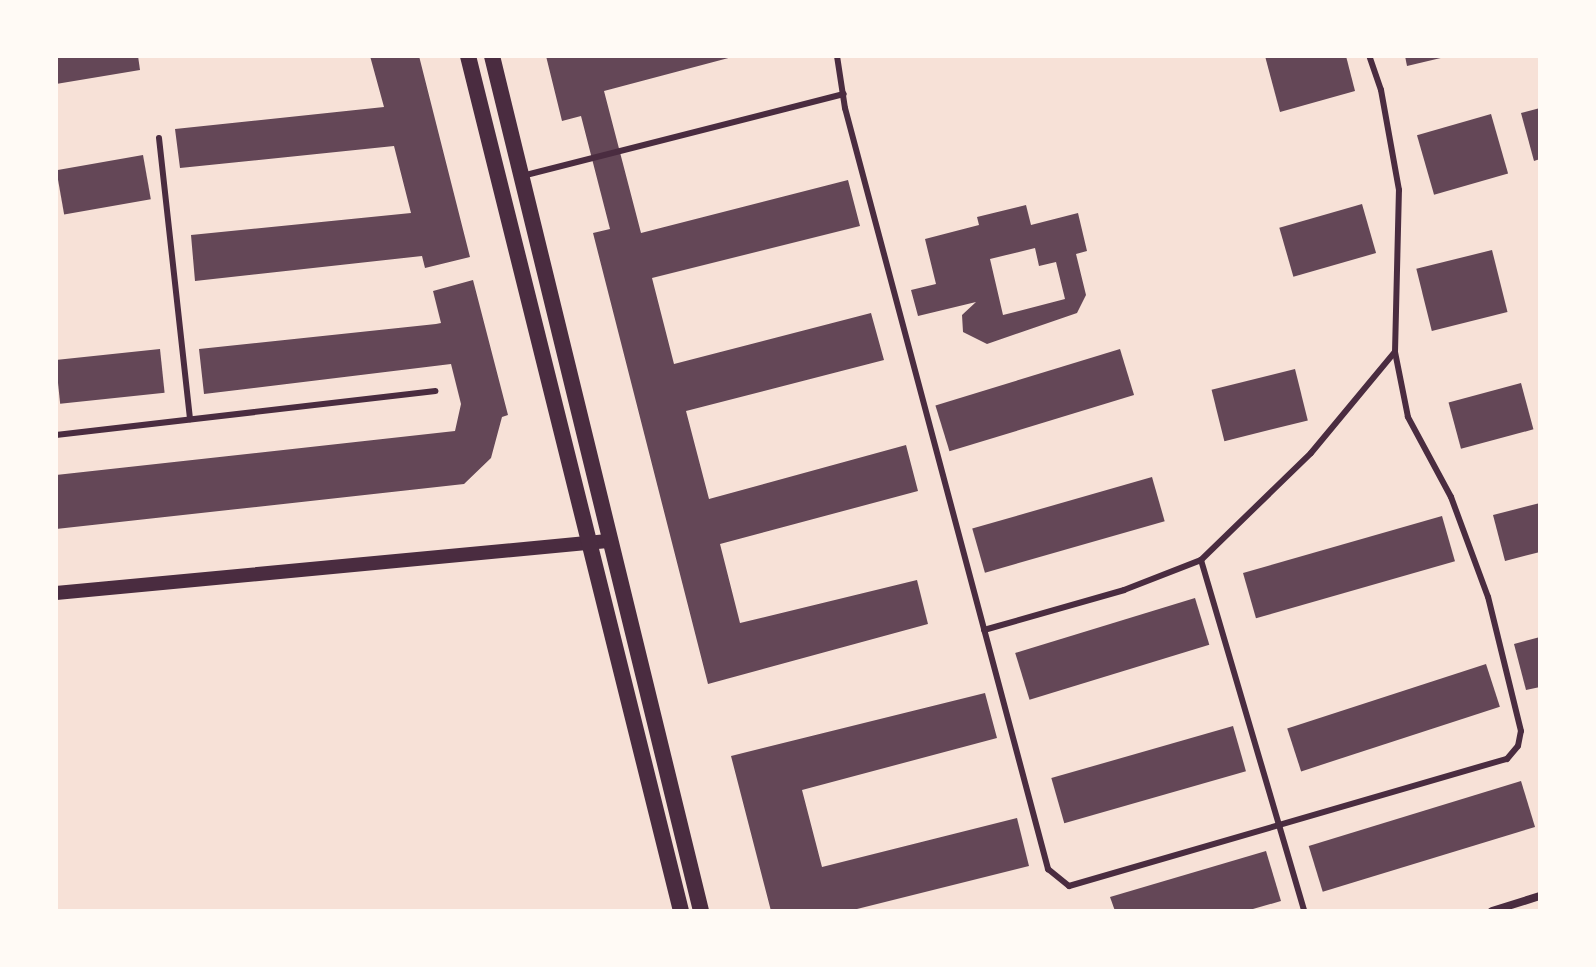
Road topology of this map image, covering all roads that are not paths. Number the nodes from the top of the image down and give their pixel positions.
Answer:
1 (468, 56) edge
2 (492, 56) edge
3 (837, 56) edge
4 (1369, 56) edge
5 (844, 94) junction
6 (159, 138) dead end
7 (521, 176) junction
8 (1395, 352) junction
9 (435, 391) dead end
10 (190, 419) junction
11 (56, 435) edge
12 (608, 541) junction
13 (588, 543) junction
14 (1201, 560) junction
15 (56, 593) edge
16 (984, 630) junction
17 (1280, 828) junction
18 (1540, 896) edge
19 (681, 911) edge
20 (701, 911) edge
21 (1304, 911) edge
22 (1492, 911) edge

1 - 13 main road
2 - 7 main road
3 - 5 lane
4 - 8 lane
5 - 7 lane
5 - 16 lane
6 - 10 lane
7 - 12 main road
8 - 14 lane
8 - 17 lane
9 - 10 lane
10 - 11 lane
12 - 13 street
12 - 20 main road
13 - 15 street
13 - 19 main road
14 - 16 lane
14 - 17 lane
16 - 17 lane
17 - 21 lane
18 - 22 street

